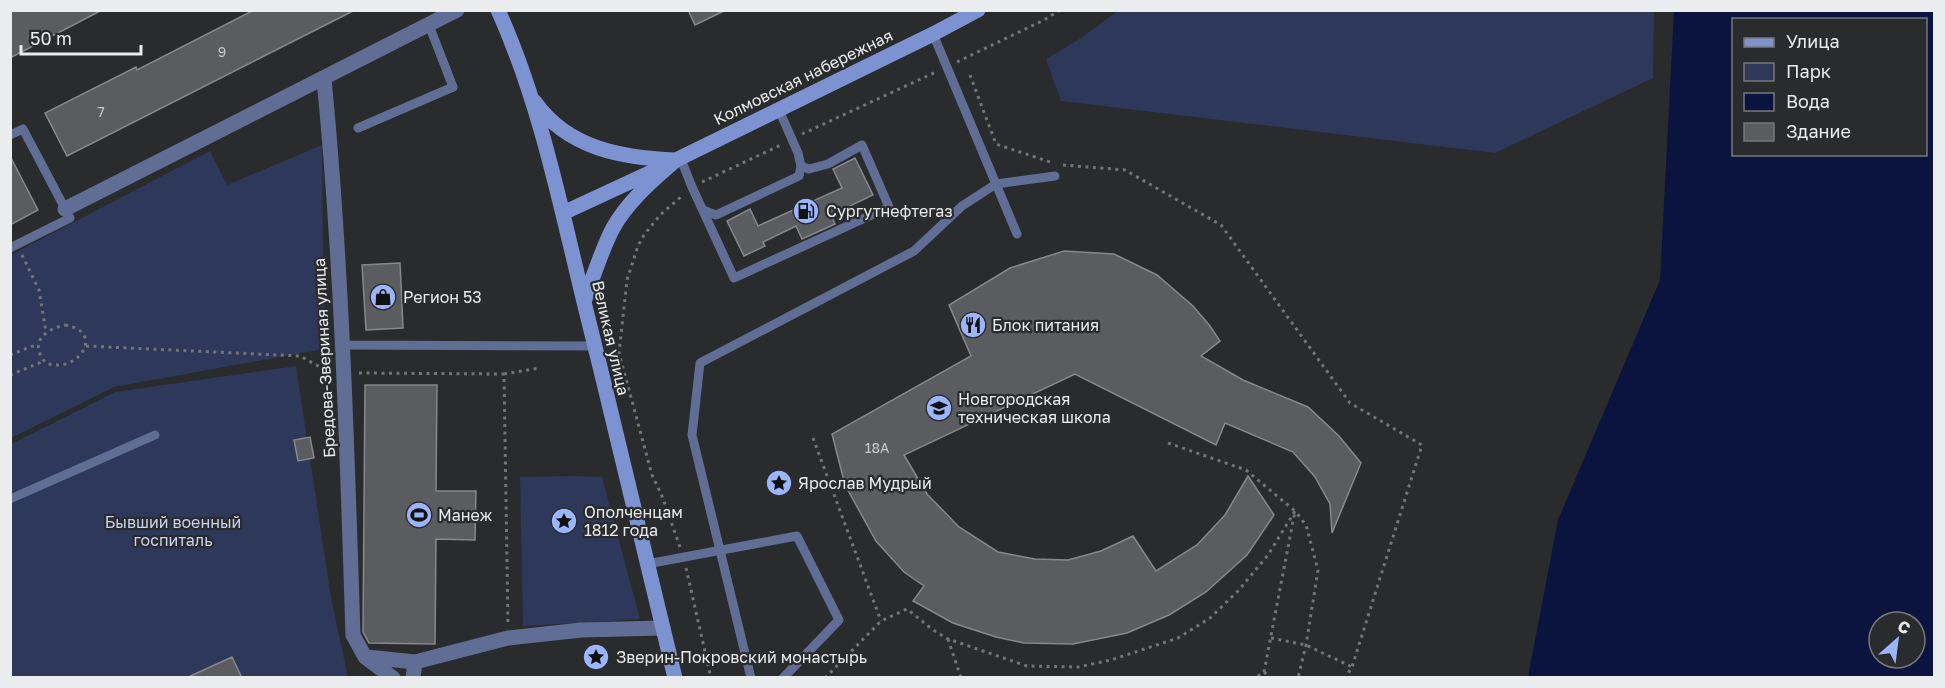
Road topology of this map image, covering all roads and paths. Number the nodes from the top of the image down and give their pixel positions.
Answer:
1 (457, 10) edge
2 (978, 10) edge
3 (499, 11) edge
4 (429, 25) junction
5 (933, 34) junction
6 (970, 75) dead end
7 (324, 79) junction
8 (529, 90) junction
9 (779, 110) junction
10 (358, 128) dead end
11 (10, 135) edge
12 (678, 159) junction
13 (801, 166) junction
14 (1055, 176) dead end
15 (996, 184) junction
16 (65, 209) junction
17 (703, 210) junction
18 (563, 213) junction
19 (1017, 234) dead end
20 (14, 247) edge
21 (584, 302) junction
22 (46, 332) junction
23 (38, 344) junction
24 (343, 345) junction
25 (86, 346) junction
26 (595, 346) junction
27 (619, 353) dead end
28 (10, 355) edge
29 (44, 362) junction
30 (539, 368) dead end
31 (344, 373) junction
32 (504, 374) junction
33 (10, 375) edge
34 (155, 435) dead end
35 (813, 438) dead end
36 (1168, 443) dead end
37 (10, 499) edge
38 (1294, 511) junction
39 (721, 550) junction
40 (683, 557) junction
41 (647, 564) junction
42 (881, 621) junction
43 (663, 628) junction
44 (508, 638) junction
45 (1271, 638) junction
46 (948, 639) junction
47 (1306, 645) junction
48 (364, 657) junction
49 (1352, 667) junction
50 (414, 670) edge
51 (1264, 672) junction
52 (393, 678) edge
53 (675, 678) edge
54 (711, 678) edge
55 (750, 678) edge
56 (783, 678) edge
57 (825, 678) edge
58 (962, 678) edge
59 (1255, 678) edge
60 (1271, 678) edge
61 (1298, 678) edge
62 (1345, 678) edge

1 - 4 street
2 - 5 main road, Колмовская набережная
3 - 8 main road, Великая улица
4 - 7 street
4 - 10 lane
5 - 9 main road, Колмовская набережная
5 - 15 lane
6 - 49 path
7 - 16 street
7 - 24 street, Бредова-Звериная улица
8 - 12 main road
8 - 18 main road, Великая улица
9 - 12 main road, Колмовская набережная
9 - 13 lane
11 - 16 lane
12 - 17 lane
12 - 18 main road
12 - 21 main road
13 - 17 lane
13 - 17 lane
14 - 15 lane
15 - 19 lane
15 - 39 lane
16 - 20 lane
18 - 21 main road, Великая улица
20 - 22 path
21 - 26 main road, Великая улица
22 - 23 path
22 - 25 path
23 - 28 path
23 - 29 path
24 - 26 lane
24 - 31 street, Бредова-Звериная улица
25 - 29 path
25 - 31 path
26 - 41 main road, Великая улица
27 - 40 path
29 - 33 path
30 - 32 path
31 - 32 path
31 - 48 street, Бредова-Звериная улица
32 - 44 path
34 - 37 lane
35 - 42 path
36 - 38 path
38 - 45 path
38 - 46 path
38 - 47 path
39 - 40 lane
39 - 55 lane
39 - 56 lane
40 - 41 lane
40 - 54 path
41 - 43 main road, Великая улица
42 - 46 path
42 - 57 path
43 - 44 street
43 - 53 main road, Великая улица
44 - 50 street
45 - 47 path
45 - 51 path
46 - 58 path
47 - 49 path
47 - 61 path
48 - 50 street
48 - 52 street
49 - 62 path
51 - 59 path
51 - 60 path

